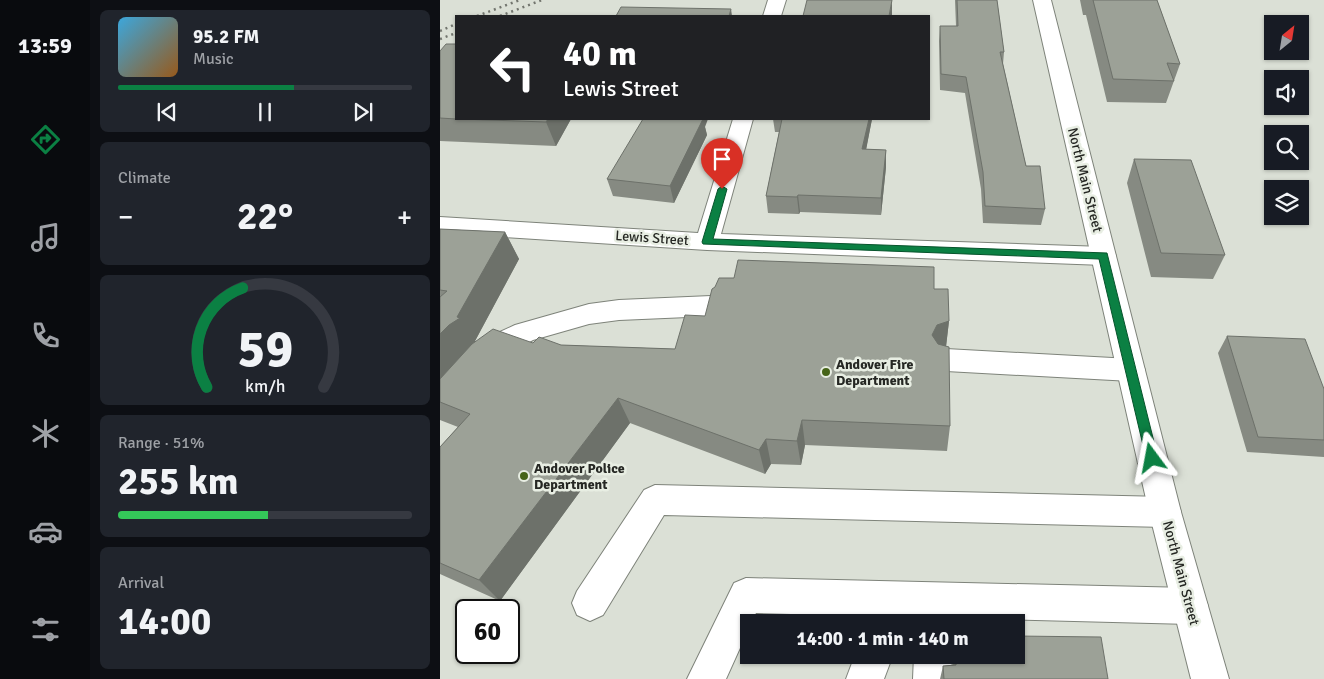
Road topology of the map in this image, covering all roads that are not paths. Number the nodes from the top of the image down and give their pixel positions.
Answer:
1 (777, 0) edge
2 (1042, 0) edge
3 (772, 15) edge
4 (743, 120) edge
5 (440, 225) edge
6 (707, 242) junction
7 (1104, 256) junction
8 (711, 306) edge
9 (946, 360) edge
10 (1131, 370) junction
11 (440, 403) edge
12 (1165, 512) junction
13 (590, 603) dead end
14 (1190, 606) junction
15 (891, 611) edge
16 (933, 612) edge
17 (871, 664) edge
18 (933, 664) edge
19 (706, 679) edge
20 (865, 679) edge
21 (932, 679) edge
22 (1210, 679) edge

1 - 3 main road
2 - 7 main road, North Main Street
4 - 6 main road
5 - 6 main road, Lewis Street
6 - 7 main road, Lewis Street
7 - 10 main road, North Main Street
8 - 11 main road
9 - 10 main road
10 - 12 main road, North Main Street
12 - 13 main road
12 - 14 main road, North Main Street
14 - 16 main road
14 - 22 main road, North Main Street
15 - 16 main road
15 - 19 main road
17 - 20 main road
18 - 21 main road

